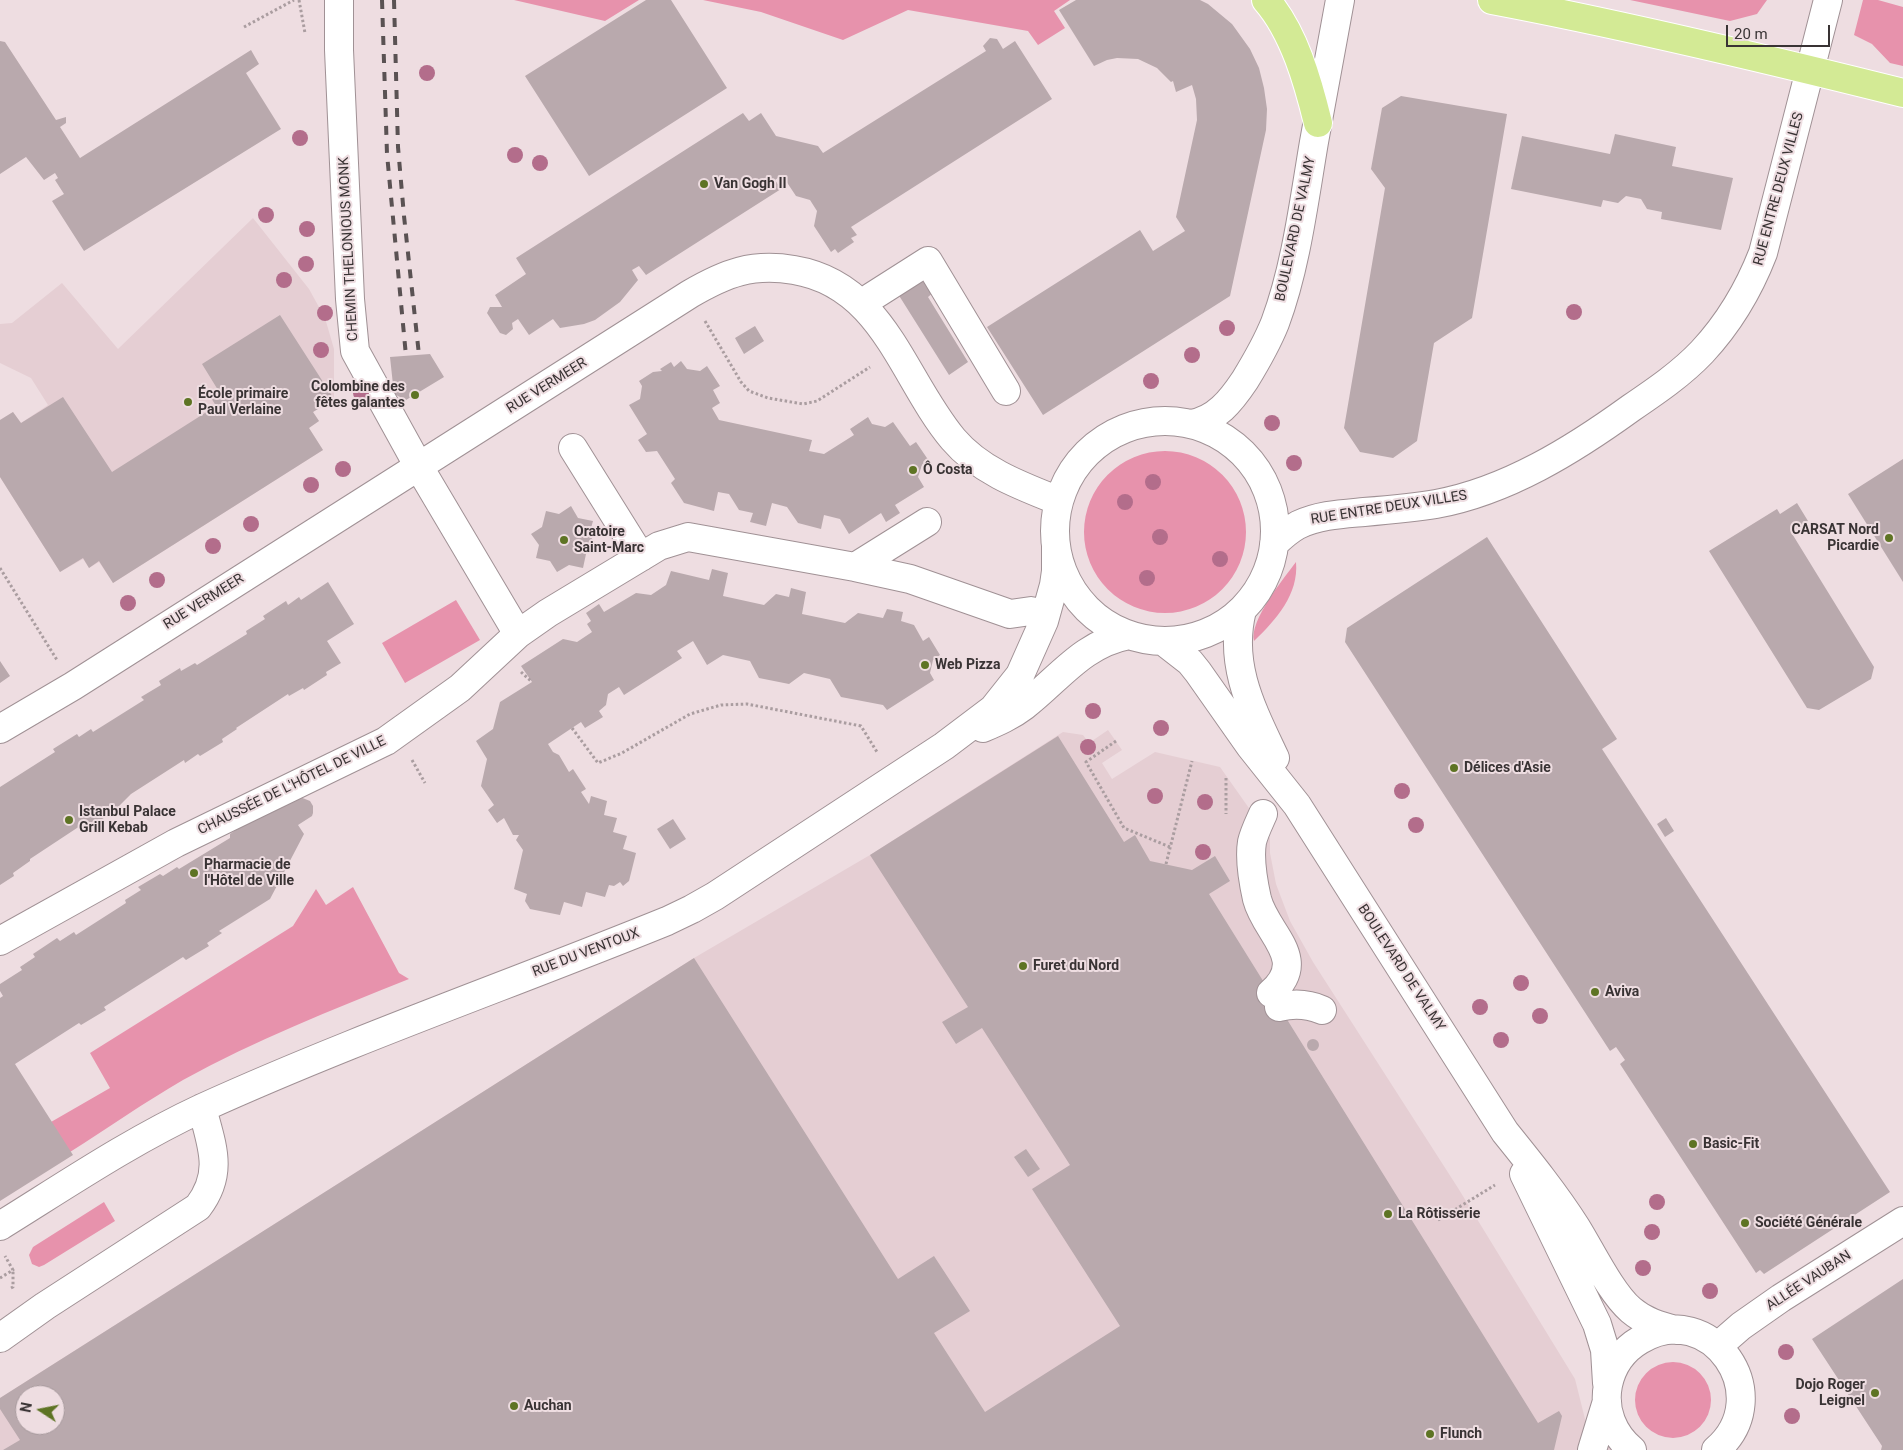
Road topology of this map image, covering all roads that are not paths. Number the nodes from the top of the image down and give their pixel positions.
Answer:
1 (340, 0) edge
2 (1266, 0) edge
3 (1340, 0) edge
4 (1492, 0) edge
5 (1828, 0) edge
6 (1811, 70) junction
7 (1903, 93) edge
8 (1318, 123) junction
9 (862, 303) junction
10 (1006, 391) dead end
11 (1191, 424) junction
12 (573, 448) dead end
13 (419, 467) junction
14 (1059, 502) junction
15 (927, 522) dead end
16 (1274, 544) junction
17 (1056, 545) junction
18 (641, 556) junction
19 (855, 567) junction
20 (1242, 610) junction
21 (1031, 611) dead end
22 (518, 634) junction
23 (1129, 635) junction
24 (1163, 641) junction
25 (0, 729) edge
26 (944, 746) junction
27 (1297, 805) junction
28 (1263, 814) dead end
29 (0, 941) edge
30 (1322, 1010) dead end
31 (202, 1108) junction
32 (1505, 1132) junction
33 (1903, 1221) edge
34 (1, 1238) edge
35 (1676, 1330) junction
36 (0, 1338) edge
37 (1718, 1346) junction
38 (1607, 1394) junction
39 (1723, 1447) edge
40 (1592, 1450) edge
41 (1632, 1450) edge

1 - 13 street, CHEMIN THELONIOUS MONK
2 - 8 main road
3 - 8 street, BOULEVARD DE VALMY
4 - 6 main road
5 - 6 street, RUE ENTRE DEUX VILLES
6 - 7 main road
6 - 16 street, RUE ENTRE DEUX VILLES
8 - 11 street, BOULEVARD DE VALMY
9 - 10 street
9 - 13 street, RUE VERMEER
9 - 14 street, RUE VERMEER
11 - 14 street, RUE DU VENTOUX
11 - 16 street
12 - 18 street
13 - 22 street, CHEMIN THELONIOUS MONK
13 - 25 street, RUE VERMEER
14 - 17 street, RUE DU VENTOUX
15 - 19 street
16 - 20 street
17 - 23 street
17 - 26 street, RUE DU VENTOUX
18 - 19 street, CHAUSSÉE DE L'HÔTEL DE VILLE
18 - 22 street, CHAUSSÉE DE L'HÔTEL DE VILLE
19 - 21 street, CHAUSSÉE DE L'HÔTEL DE VILLE
20 - 24 street
20 - 27 street, BOULEVARD DE VALMY
22 - 29 street, CHAUSSÉE DE L'HÔTEL DE VILLE
23 - 24 street
23 - 26 street, RUE DU VENTOUX
24 - 27 street, BOULEVARD DE VALMY
26 - 31 street, RUE DU VENTOUX
27 - 32 street, BOULEVARD DE VALMY
28 - 30 street
31 - 34 street, RUE DU VENTOUX
31 - 36 street
32 - 35 street, BOULEVARD DE VALMY
32 - 38 street, BOULEVARD DE VALMY
33 - 37 street, ALLÉE VAUBAN
35 - 37 street, BOULEVARD DE VALMY
35 - 38 street
37 - 39 street
38 - 40 street
38 - 41 street

